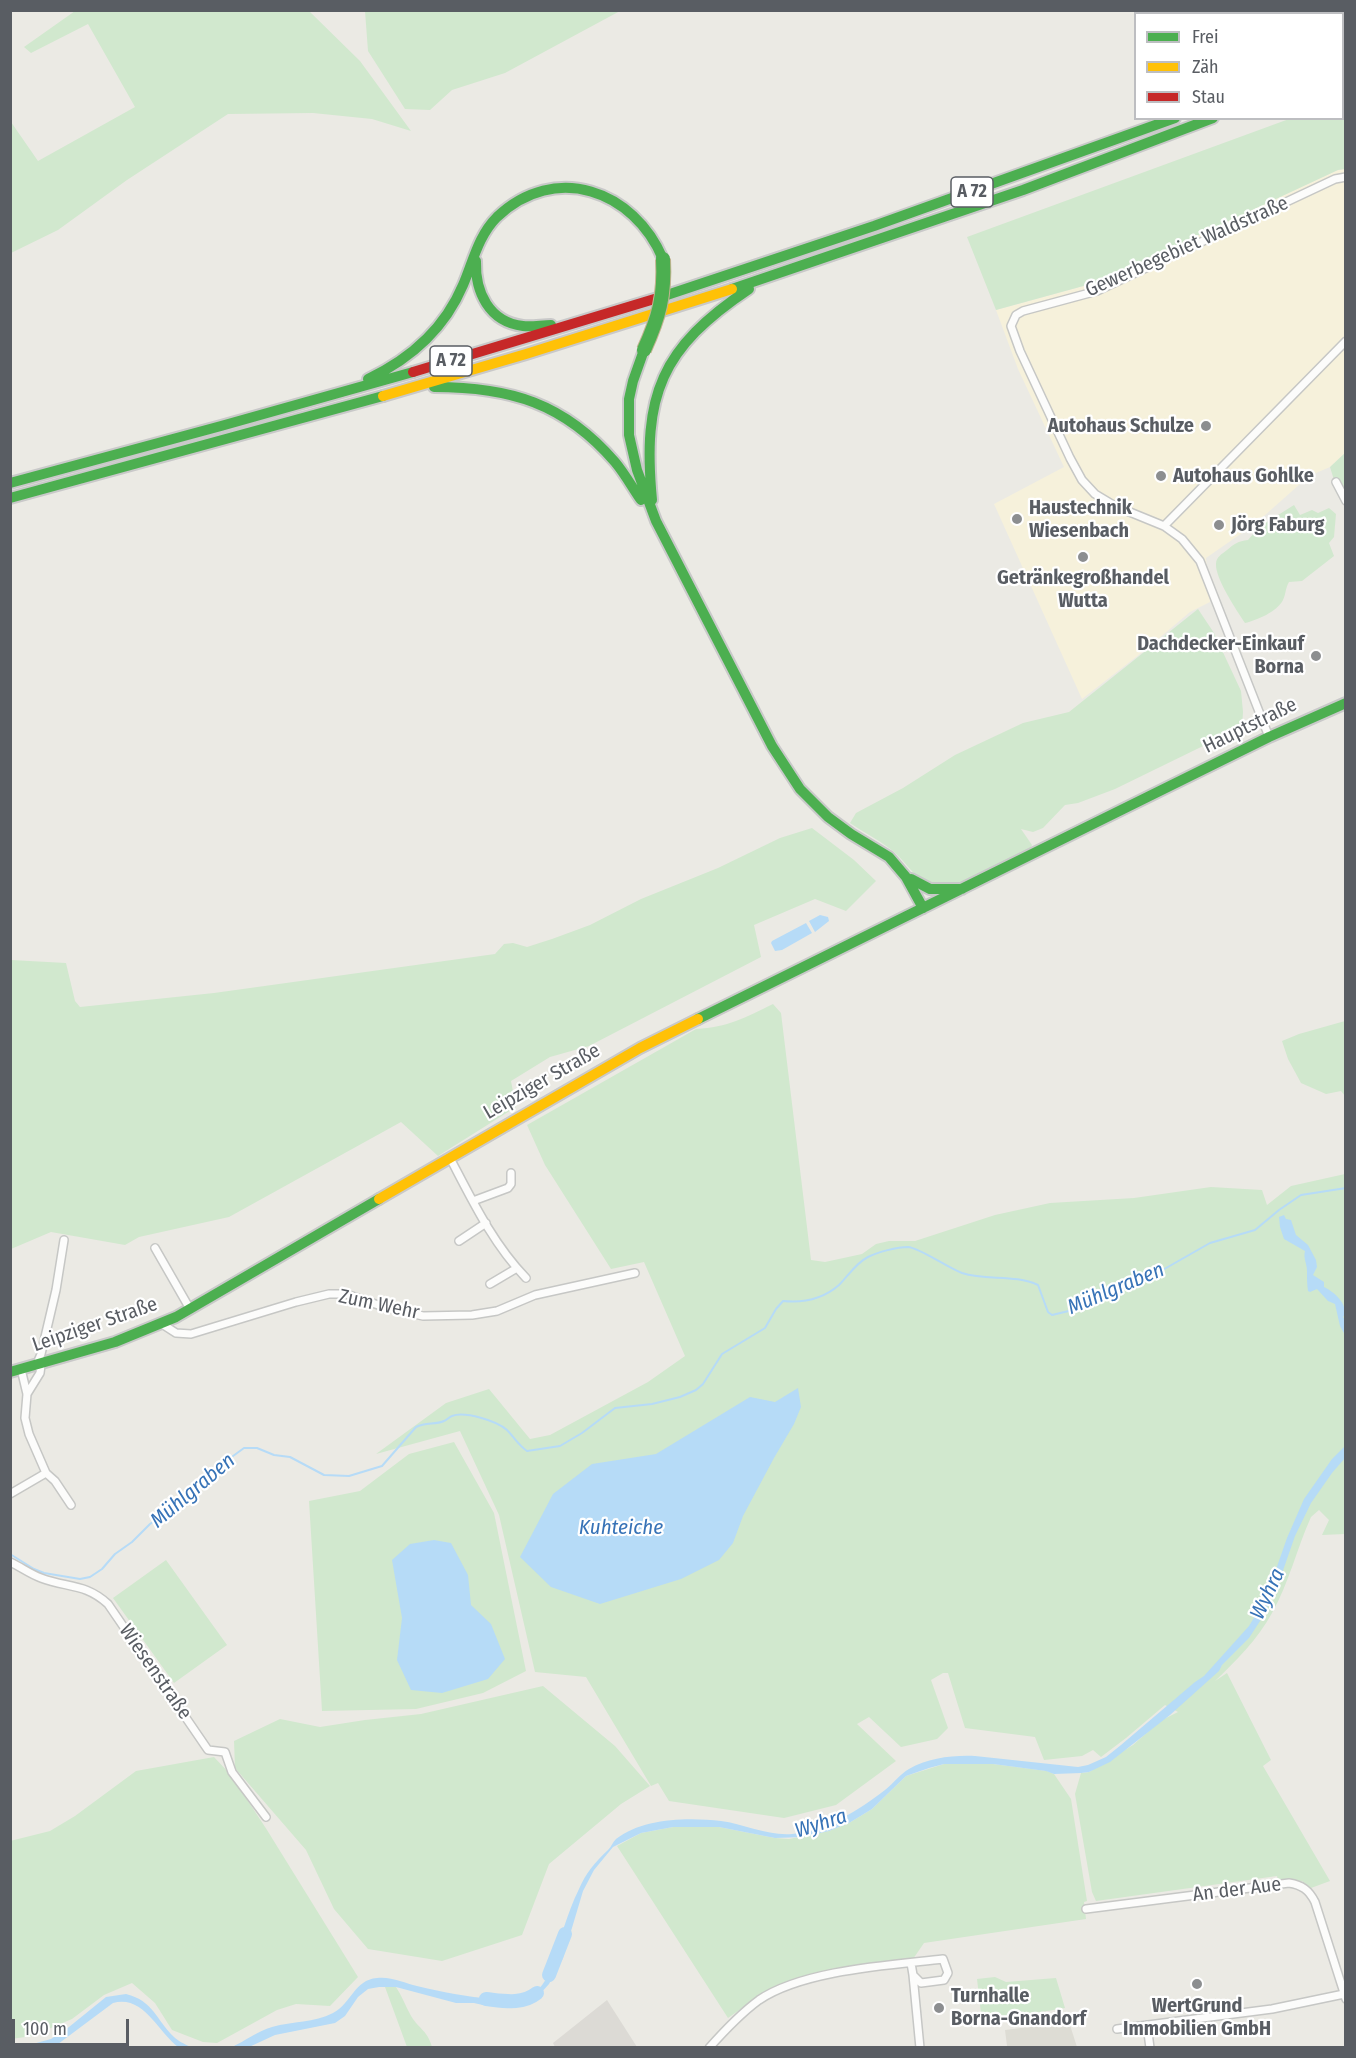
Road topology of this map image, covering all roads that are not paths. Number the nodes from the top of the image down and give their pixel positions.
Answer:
1 (1170, 120) edge
2 (1208, 120) edge
3 (1346, 177) edge
4 (477, 248) junction
5 (772, 276) junction
6 (574, 324) junction
7 (1346, 341) edge
8 (414, 388) junction
9 (328, 397) junction
10 (1336, 482) dead end
11 (10, 483) edge
12 (10, 498) edge
13 (1346, 501) edge
14 (656, 521) junction
15 (1164, 526) junction
16 (1346, 703) edge
17 (1269, 737) junction
18 (906, 877) junction
19 (962, 889) junction
20 (923, 908) junction
21 (450, 1158) junction
22 (511, 1173) dead end
23 (473, 1201) junction
24 (486, 1223) junction
25 (64, 1240) dead end
26 (459, 1241) dead end
27 (155, 1248) dead end
28 (517, 1268) junction
29 (635, 1273) dead end
30 (526, 1278) dead end
31 (490, 1284) dead end
32 (190, 1309) junction
33 (162, 1324) junction
34 (39, 1368) junction
35 (16, 1371) edge
36 (27, 1394) junction
37 (46, 1473) junction
38 (10, 1494) edge
39 (71, 1505) dead end
40 (10, 1562) edge
41 (267, 1817) dead end
42 (1086, 1909) dead end
43 (911, 1963) junction
44 (913, 1975) junction
45 (1345, 1996) edge
46 (1147, 2025) junction
47 (1117, 2029) dead end
48 (709, 2048) edge
49 (920, 2048) edge
50 (1150, 2048) edge

1 - 6 main road, A 72
2 - 5 main road, A 72
3 - 15 street, Gewerbegebiet Waldstraße
4 - 6 main road
4 - 9 main road
4 - 14 main road, bridge
5 - 8 main road, A 72
5 - 14 main road
6 - 9 main road, A 72
7 - 15 street
8 - 12 main road, A 72
8 - 14 main road
9 - 11 main road, A 72
10 - 13 street
14 - 18 main road
15 - 17 street, Gewerbegebiet Waldstraße
16 - 17 main road, Hauptstraße
17 - 19 main road, Hauptstraße
18 - 19 main road
18 - 20 main road
19 - 20 main road, Leipziger Straße
20 - 21 main road, Leipziger Straße
21 - 23 street
21 - 32 main road, Leipziger Straße
22 - 23 street
23 - 24 street
24 - 26 street
24 - 28 street
25 - 34 street
27 - 32 street, Leipziger Straße
28 - 30 street
28 - 31 street
29 - 33 street, Zum Wehr
32 - 33 main road, Leipziger Straße
33 - 34 main road, Leipziger Straße
34 - 35 main road, Leipziger Straße
34 - 36 street
35 - 36 street
36 - 37 street
37 - 38 street
37 - 39 street
40 - 41 street, Wiesenstraße
42 - 45 street, An der Aue
43 - 44 street
43 - 44 street
43 - 48 street
44 - 49 street
45 - 46 street
46 - 47 street
46 - 50 street

